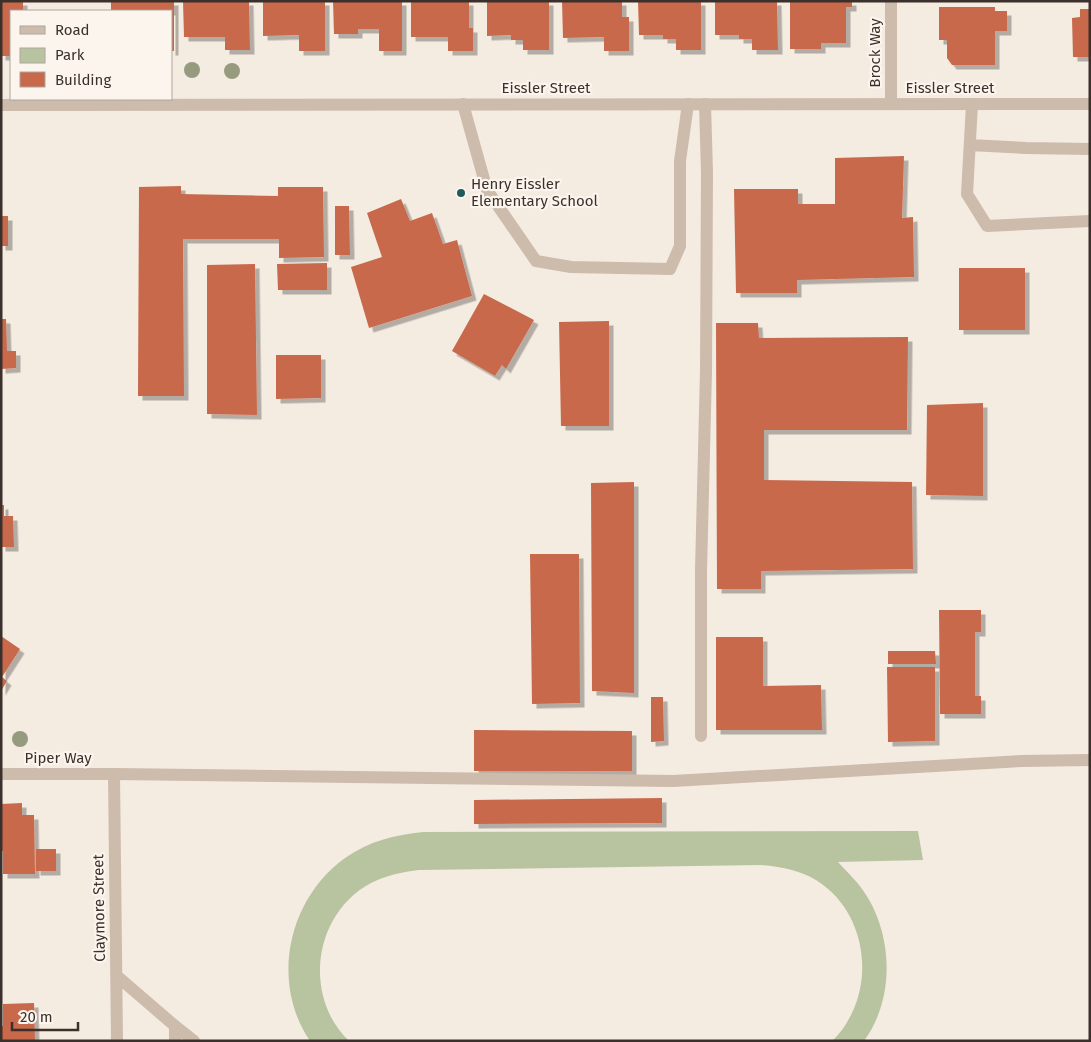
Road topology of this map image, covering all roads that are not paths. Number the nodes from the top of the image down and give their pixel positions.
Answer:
1 (891, 1) edge
2 (463, 104) junction
3 (688, 104) junction
4 (705, 104) junction
5 (891, 104) junction
6 (972, 104) junction
7 (1090, 104) edge
8 (1, 105) edge
9 (970, 145) junction
10 (1090, 149) edge
11 (1090, 221) edge
12 (701, 736) dead end
13 (1090, 760) edge
14 (1, 774) edge
15 (114, 774) junction
16 (117, 976) junction
17 (175, 1026) junction
18 (117, 1041) edge
19 (176, 1041) edge
20 (194, 1041) edge

1 - 5 street, Brock Way
2 - 3 street, Eissler Street
2 - 3 street
2 - 8 street, Eissler Street
3 - 4 street, Eissler Street
4 - 5 street, Eissler Street
4 - 12 street
5 - 6 street, Eissler Street
6 - 7 street, Eissler Street
6 - 9 street
9 - 10 street
9 - 11 street
13 - 15 street, Piper Way
14 - 15 street, Piper Way
15 - 16 street, Claymore Street
16 - 17 street
16 - 18 street, Claymore Street
17 - 19 street
17 - 20 street

